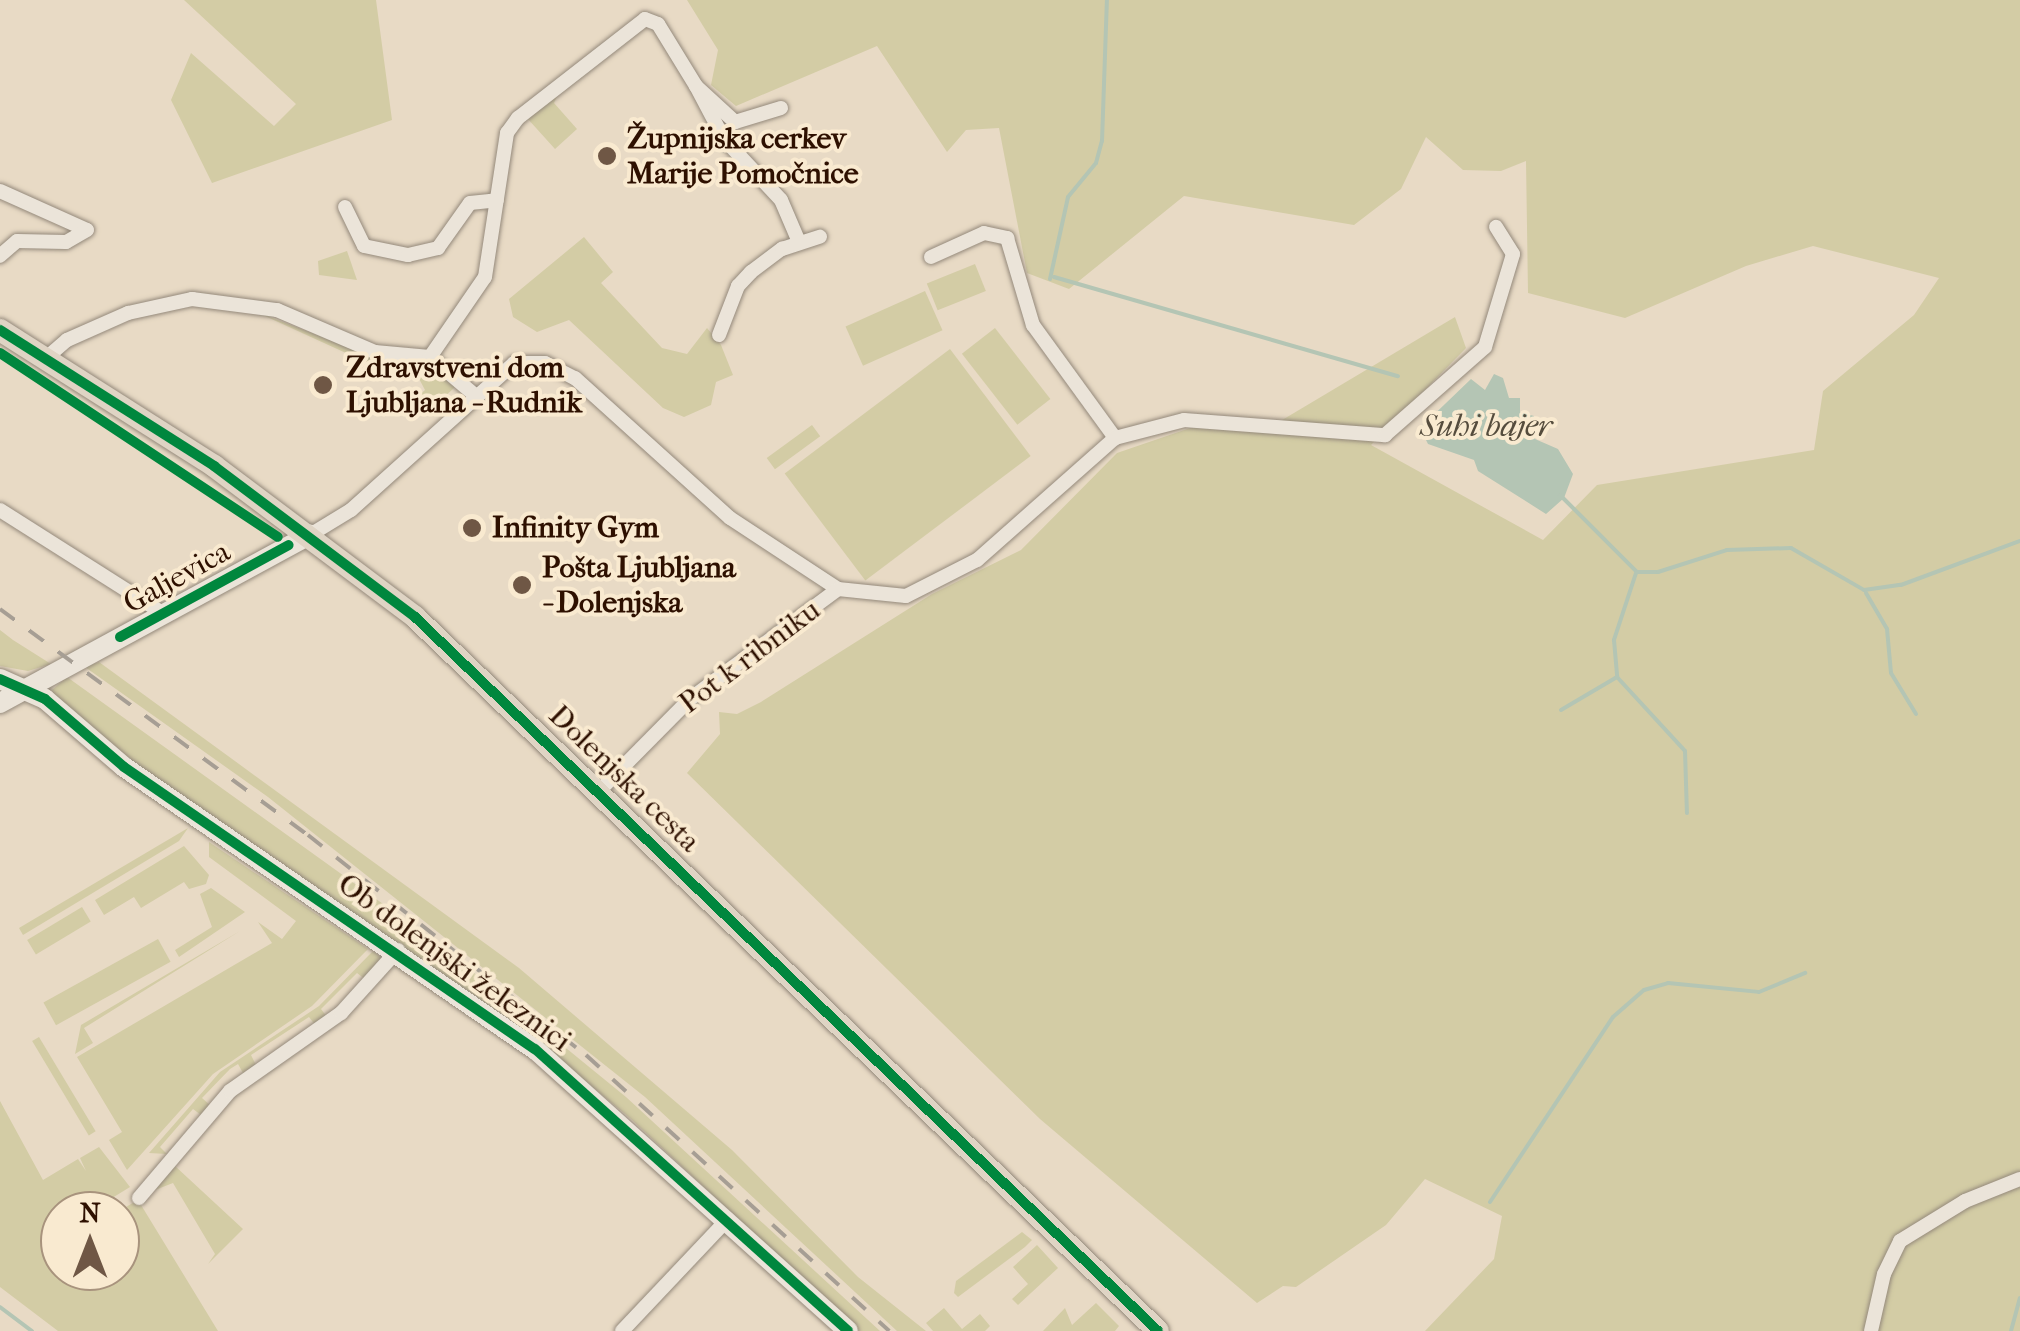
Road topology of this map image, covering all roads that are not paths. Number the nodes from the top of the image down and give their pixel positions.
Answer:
1 (696, 86) junction
2 (781, 108) dead end
3 (0, 191) edge
4 (496, 200) junction
5 (345, 207) dead end
6 (1496, 227) dead end
7 (820, 237) dead end
8 (799, 242) junction
9 (0, 256) edge
10 (932, 257) dead end
11 (0, 330) edge
12 (719, 335) dead end
13 (430, 357) junction
14 (45, 358) junction
15 (476, 396) junction
16 (1115, 438) junction
17 (0, 510) edge
18 (310, 535) junction
19 (838, 590) junction
20 (164, 614) junction
21 (0, 679) edge
22 (24, 690) junction
23 (0, 704) edge
24 (600, 790) junction
25 (398, 950) junction
26 (2020, 1179) edge
27 (140, 1197) edge
28 (728, 1219) junction
29 (622, 1331) edge
30 (848, 1331) edge
31 (1158, 1331) edge
32 (1870, 1331) edge

1 - 2 street
1 - 4 street
1 - 8 street
3 - 9 street
4 - 5 street
4 - 13 street
6 - 16 street, Pot k ribniku
7 - 8 street
8 - 12 street
10 - 16 street
11 - 14 main road, Dolenjska cesta
13 - 14 street
13 - 15 street
14 - 18 main road, Dolenjska cesta
15 - 18 street
15 - 19 street
16 - 19 street, Pot k ribniku
17 - 20 street
18 - 20 street, Galjevica
18 - 24 main road, Dolenjska cesta
19 - 24 street, Pot k ribniku
20 - 22 street, Galjevica
21 - 22 street, Ob dolenjski železnici
22 - 23 street, Galjevica
22 - 25 street, Ob dolenjski železnici
24 - 31 main road, Dolenjska cesta
25 - 27 street
25 - 28 street, Ob dolenjski železnici
26 - 32 street
28 - 29 street
28 - 30 street, Ob dolenjski železnici

